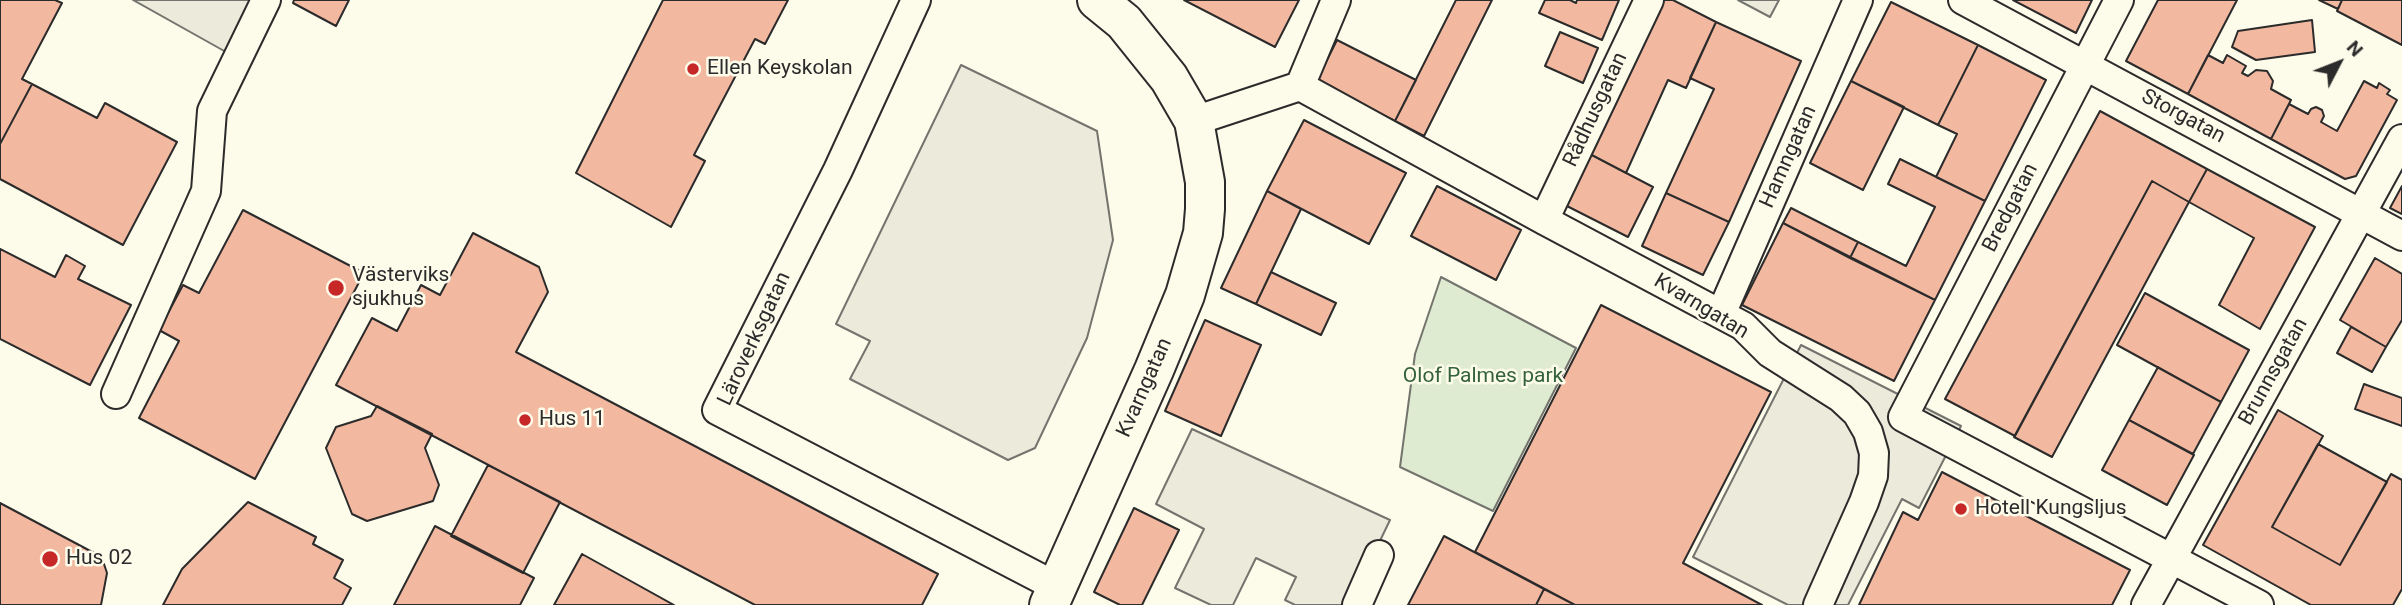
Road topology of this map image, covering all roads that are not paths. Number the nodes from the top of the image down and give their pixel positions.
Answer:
1 (266, 0) edge
2 (916, 0) edge
3 (1097, 0) edge
4 (1336, 0) edge
5 (1649, 0) edge
6 (1963, 0) edge
7 (2119, 0) edge
8 (1849, 3) edge
9 (2084, 64) junction
10 (1300, 86) junction
11 (1195, 121) junction
12 (2402, 139) edge
13 (2362, 214) junction
14 (1544, 220) junction
15 (2402, 236) edge
16 (1721, 314) junction
17 (116, 394) dead end
18 (1903, 417) junction
19 (1868, 432) junction
20 (1379, 555) dead end
21 (2171, 557) junction
22 (1053, 596) edge
23 (1357, 605) edge
24 (1818, 605) edge
25 (2146, 605) edge
26 (2259, 605) edge

1 - 17 street
2 - 22 street, Läroverksgatan
3 - 11 street, Kvarngatan
4 - 10 street
5 - 14 street, Rådhusgatan
6 - 9 street, Storgatan
7 - 9 street, Bredgatan
8 - 16 street, Hamngatan
9 - 13 street, Storgatan
9 - 18 street, Bredgatan
10 - 11 street
10 - 14 street, Kvarngatan
11 - 22 street, Kvarngatan
12 - 13 street, Brunnsgatan
13 - 15 street, Storgatan
13 - 21 street, Brunnsgatan
14 - 16 street, Kvarngatan
16 - 19 street, Kvarngatan
18 - 19 street
18 - 21 street
19 - 24 street
20 - 23 street
21 - 25 street, Brunnsgatan
21 - 26 street

